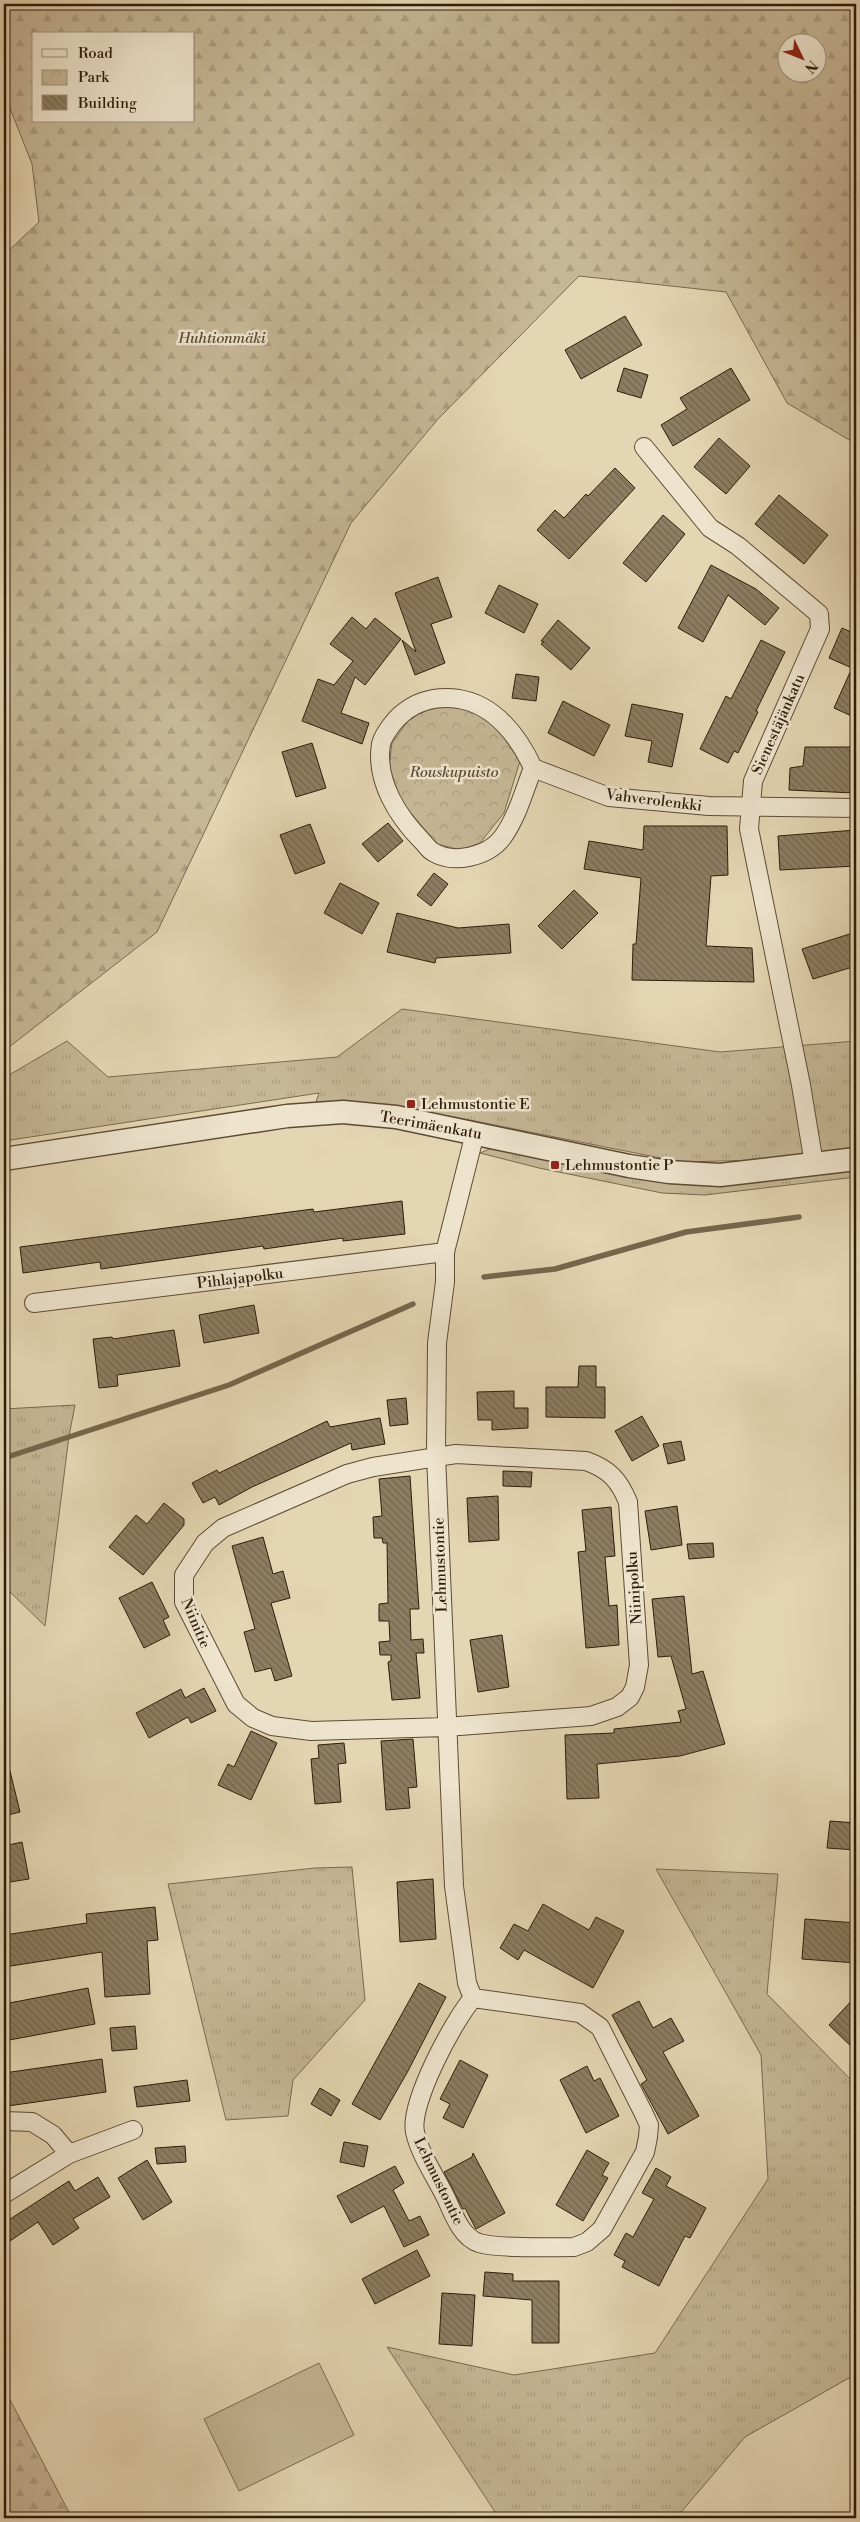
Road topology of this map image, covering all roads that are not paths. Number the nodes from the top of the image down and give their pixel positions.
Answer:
1 (644, 447) dead end
2 (533, 768) junction
3 (750, 806) junction
4 (856, 808) edge
5 (475, 1133) junction
6 (4, 1159) edge
7 (856, 1159) edge
8 (814, 1164) junction
9 (446, 1252) junction
10 (34, 1304) dead end
11 (436, 1455) junction
12 (446, 1727) junction
13 (473, 1998) junction
14 (4, 2121) edge
15 (133, 2130) dead end
16 (69, 2154) junction
17 (4, 2194) edge

1 - 3 street, Sienestäjänkatu
2 - 2 street
2 - 3 street, Vahverolenkki
3 - 4 street, Vahverolenkki
3 - 8 street, Sienestäjänkatu
5 - 6 street, Teerimäenkatu
5 - 8 street, Teerimäenkatu
5 - 9 street, Lehmustontie
7 - 8 street, Teerimäenkatu
9 - 10 street, Pihlajapolku
9 - 11 street, Lehmustontie
11 - 12 street, Lehmustontie
11 - 12 street, Niinipolku
11 - 12 street, Niinitie
12 - 13 street, Lehmustontie
13 - 13 street, Lehmustontie
14 - 16 street
15 - 16 street
16 - 17 street

